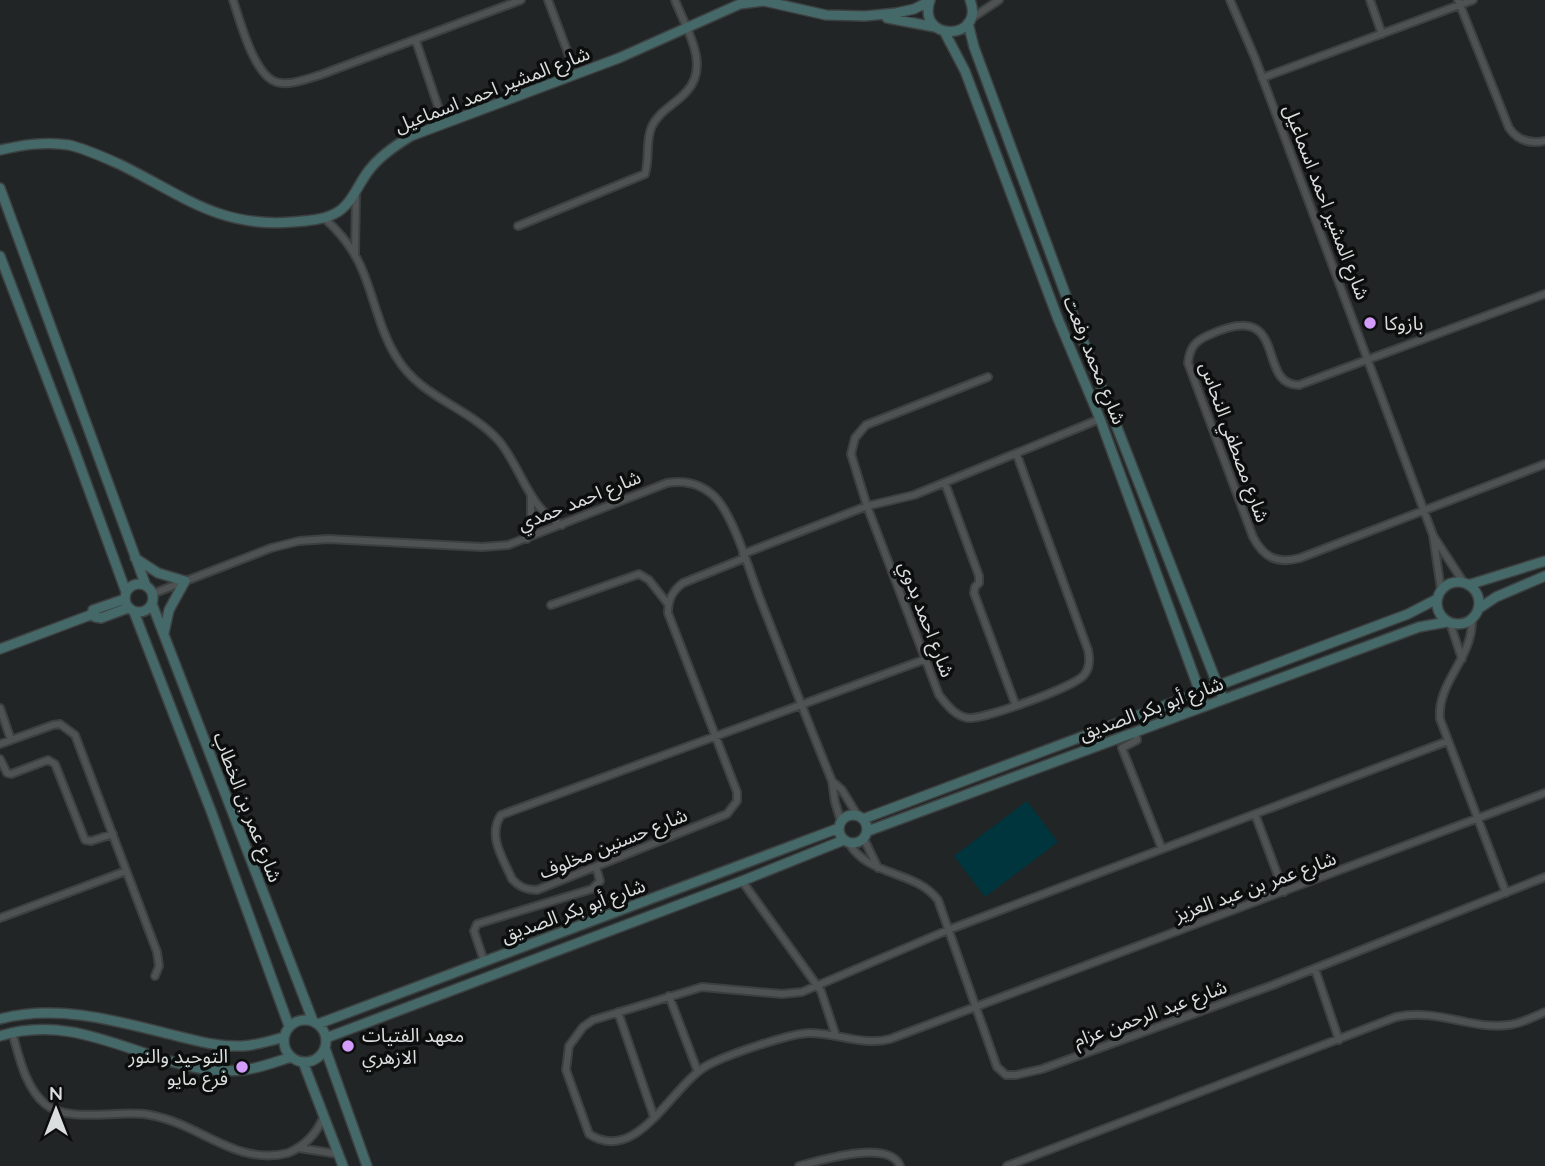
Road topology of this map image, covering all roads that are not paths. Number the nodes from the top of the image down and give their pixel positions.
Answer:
1 (233, 0) edge
2 (521, 0) edge
3 (548, 0) edge
4 (675, 0) edge
5 (930, 0) edge
6 (970, 0) edge
7 (999, 0) edge
8 (1230, 0) edge
9 (1370, 0) edge
10 (1473, 0) edge
11 (1459, 3) edge
12 (865, 16) junction
13 (970, 21) junction
14 (939, 29) junction
15 (686, 30) junction
16 (1382, 34) junction
17 (416, 41) junction
18 (571, 61) dead end
19 (1262, 78) junction
20 (444, 124) junction
21 (1545, 141) edge
22 (0, 149) edge
23 (0, 188) edge
24 (356, 190) junction
25 (324, 218) junction
26 (518, 226) dead end
27 (0, 256) edge
28 (355, 257) junction
29 (1545, 294) edge
30 (1068, 301) junction
31 (1054, 307) junction
32 (1072, 312) junction
33 (1058, 319) junction
34 (1368, 360) junction
35 (988, 377) dead end
36 (1100, 419) junction
37 (1017, 455) junction
38 (1545, 464) edge
39 (945, 483) junction
40 (531, 494) junction
41 (867, 506) junction
42 (1422, 509) junction
43 (562, 525) junction
44 (1433, 535) junction
45 (527, 539) junction
46 (744, 556) junction
47 (135, 558) junction
48 (1545, 561) edge
49 (1545, 576) edge
50 (185, 581) junction
51 (1466, 584) junction
52 (150, 594) junction
53 (1439, 594) junction
54 (128, 603) junction
55 (668, 604) junction
56 (551, 605) dead end
57 (1478, 609) junction
58 (1472, 619) junction
59 (1449, 623) junction
60 (164, 635) junction
61 (0, 649) edge
62 (926, 659) junction
63 (1462, 659) junction
64 (1217, 685) junction
65 (1199, 691) junction
66 (1223, 699) junction
67 (800, 704) junction
68 (1016, 706) junction
69 (1205, 706) junction
70 (0, 708) edge
71 (1135, 732) junction
72 (715, 735) junction
73 (11, 740) junction
74 (1448, 741) junction
75 (0, 744) edge
76 (0, 759) edge
77 (832, 781) junction
78 (1545, 793) edge
79 (1255, 814) junction
80 (861, 817) junction
81 (1477, 819) junction
82 (840, 825) junction
83 (113, 834) junction
84 (866, 835) junction
85 (846, 841) junction
86 (1162, 849) junction
87 (596, 867) junction
88 (878, 868) junction
89 (126, 871) junction
90 (1545, 877) edge
91 (742, 881) junction
92 (1283, 892) junction
93 (1506, 893) junction
94 (0, 918) edge
95 (948, 930) junction
96 (485, 961) junction
97 (1315, 969) junction
98 (155, 976) dead end
99 (818, 986) junction
100 (668, 996) junction
101 (975, 1007) junction
102 (618, 1012) junction
103 (1545, 1013) edge
104 (0, 1019) edge
105 (316, 1022) junction
106 (289, 1026) junction
107 (12, 1032) junction
108 (0, 1036) edge
109 (836, 1036) junction
110 (284, 1037) junction
111 (1339, 1040) junction
112 (326, 1043) junction
113 (291, 1057) junction
114 (303, 1062) junction
115 (698, 1072) junction
116 (325, 1116) junction
117 (654, 1117) junction
118 (299, 1149) junction
119 (338, 1154) junction
120 (342, 1166) edge
121 (367, 1166) edge
122 (799, 1166) edge
123 (900, 1166) edge
124 (1007, 1166) edge

1 - 17 street
2 - 17 street
3 - 18 street
4 - 15 street
5 - 12 street, شارع المشير احمد اسماعيل
5 - 14 street, شارع محمد رفعت
6 - 13 street, شارع محمد رفعت
7 - 13 street
8 - 19 street, شارع المشير احمد اسماعيل
9 - 16 street
10 - 11 street
11 - 16 street
11 - 21 street
12 - 14 street, شارع المشير احمد اسماعيل
12 - 15 street, شارع المشير احمد اسماعيل
13 - 14 street
13 - 30 street, شارع محمد رفعت
14 - 31 street, شارع محمد رفعت
15 - 20 street, شارع المشير احمد اسماعيل
15 - 26 street
16 - 19 street
17 - 20 street
19 - 34 street, شارع المشير احمد اسماعيل
20 - 24 street, شارع المشير احمد اسماعيل
22 - 25 street
23 - 47 street, شارع عمر بن الخطاب
24 - 25 street, شارع المشير احمد اسماعيل
24 - 28 street
25 - 28 street
27 - 54 street, شارع عمر بن الخطاب
28 - 40 street
29 - 34 street
30 - 31 street
30 - 32 street, شارع محمد رفعت
31 - 33 street, شارع محمد رفعت
32 - 33 street
32 - 64 street, شارع محمد رفعت
33 - 36 street, شارع محمد رفعت
34 - 42 street, شارع المشير احمد اسماعيل
34 - 42 street, شارع مصطفي النحاس
35 - 41 street, شارع احمد بدوي
36 - 37 street
36 - 65 street, شارع محمد رفعت
37 - 39 street
37 - 68 street, شارع احمد بدوي
38 - 42 street
39 - 41 street
39 - 68 street
40 - 43 street
40 - 45 street
41 - 46 street
41 - 62 street, شارع احمد بدوي
42 - 44 street, شارع المشير احمد اسماعيل
43 - 45 street, شارع احمد حمدي
43 - 46 street, شارع احمد حمدي
44 - 51 street, شارع المشير احمد اسماعيل
44 - 53 street, شارع المشير احمد اسماعيل
45 - 50 street, شارع احمد حمدي
46 - 55 street
46 - 67 street, شارع احمد حمدي
47 - 50 street
47 - 52 street, شارع عمر بن الخطاب
48 - 51 street
49 - 57 street
50 - 52 street, شارع احمد حمدي
50 - 60 street
51 - 53 street
51 - 57 street
52 - 54 street
52 - 54 street
52 - 60 street, شارع عمر بن الخطاب
53 - 59 street
53 - 64 street, شارع أبو بكر الصديق
54 - 61 street
54 - 106 street, شارع عمر بن الخطاب
55 - 56 street
55 - 72 street, شارع حسنين مخلوف
57 - 58 street
58 - 59 street
58 - 63 street
59 - 63 street
59 - 66 street, شارع أبو بكر الصديق
60 - 105 street, شارع عمر بن الخطاب
62 - 67 street
62 - 68 street, شارع احمد بدوي
63 - 74 street
64 - 65 street, شارع أبو بكر الصديق
64 - 66 street, شارع محمد رفعت
65 - 69 street, شارع محمد رفعت
65 - 80 street, شارع أبو بكر الصديق
66 - 69 street, شارع أبو بكر الصديق
67 - 72 street
67 - 77 street, شارع احمد حمدي
69 - 71 street, شارع أبو بكر الصديق
70 - 73 street
71 - 84 street, شارع أبو بكر الصديق
71 - 86 street
72 - 87 street, شارع حسنين مخلوف
72 - 87 street, شارع حسنين مخلوف
73 - 75 street
73 - 83 street
74 - 79 street
74 - 81 street
76 - 83 street
77 - 80 street, شارع احمد حمدي
77 - 82 street, شارع احمد حمدي
78 - 81 street, شارع عمر بن عبد العزيز
79 - 86 street
79 - 92 street
80 - 82 street
80 - 84 street
81 - 92 street, شارع عمر بن عبد العزيز
81 - 93 street
82 - 85 street
82 - 96 street, شارع أبو بكر الصديق
83 - 89 street
84 - 85 street
84 - 88 street
85 - 88 street, شارع عبد الرحمن عزام
85 - 91 street, شارع أبو بكر الصديق
86 - 95 street
87 - 96 street
88 - 95 street, شارع عبد الرحمن عزام
89 - 94 street
89 - 98 street
90 - 93 street, شارع عبد الرحمن عزام
91 - 99 street
91 - 112 street, شارع أبو بكر الصديق
92 - 101 street, شارع عمر بن عبد العزيز
93 - 97 street, شارع عبد الرحمن عزام
95 - 99 street
95 - 101 street, شارع عبد الرحمن عزام
96 - 105 street, شارع أبو بكر الصديق
97 - 101 street, شارع عبد الرحمن عزام
97 - 111 street
99 - 100 street
99 - 109 street
100 - 102 street
100 - 115 street
101 - 109 street, شارع عمر بن عبد العزيز
102 - 117 street
102 - 117 street
103 - 111 street
104 - 110 street
105 - 106 street
105 - 112 street
106 - 110 street
107 - 108 street
107 - 113 street
107 - 118 street
109 - 115 street, شارع عمر بن عبد العزيز
110 - 113 street
111 - 124 street
112 - 114 street
112 - 121 street
113 - 114 street
114 - 116 street
115 - 117 street
116 - 118 street
116 - 119 street
118 - 119 street
119 - 120 street
122 - 123 street

